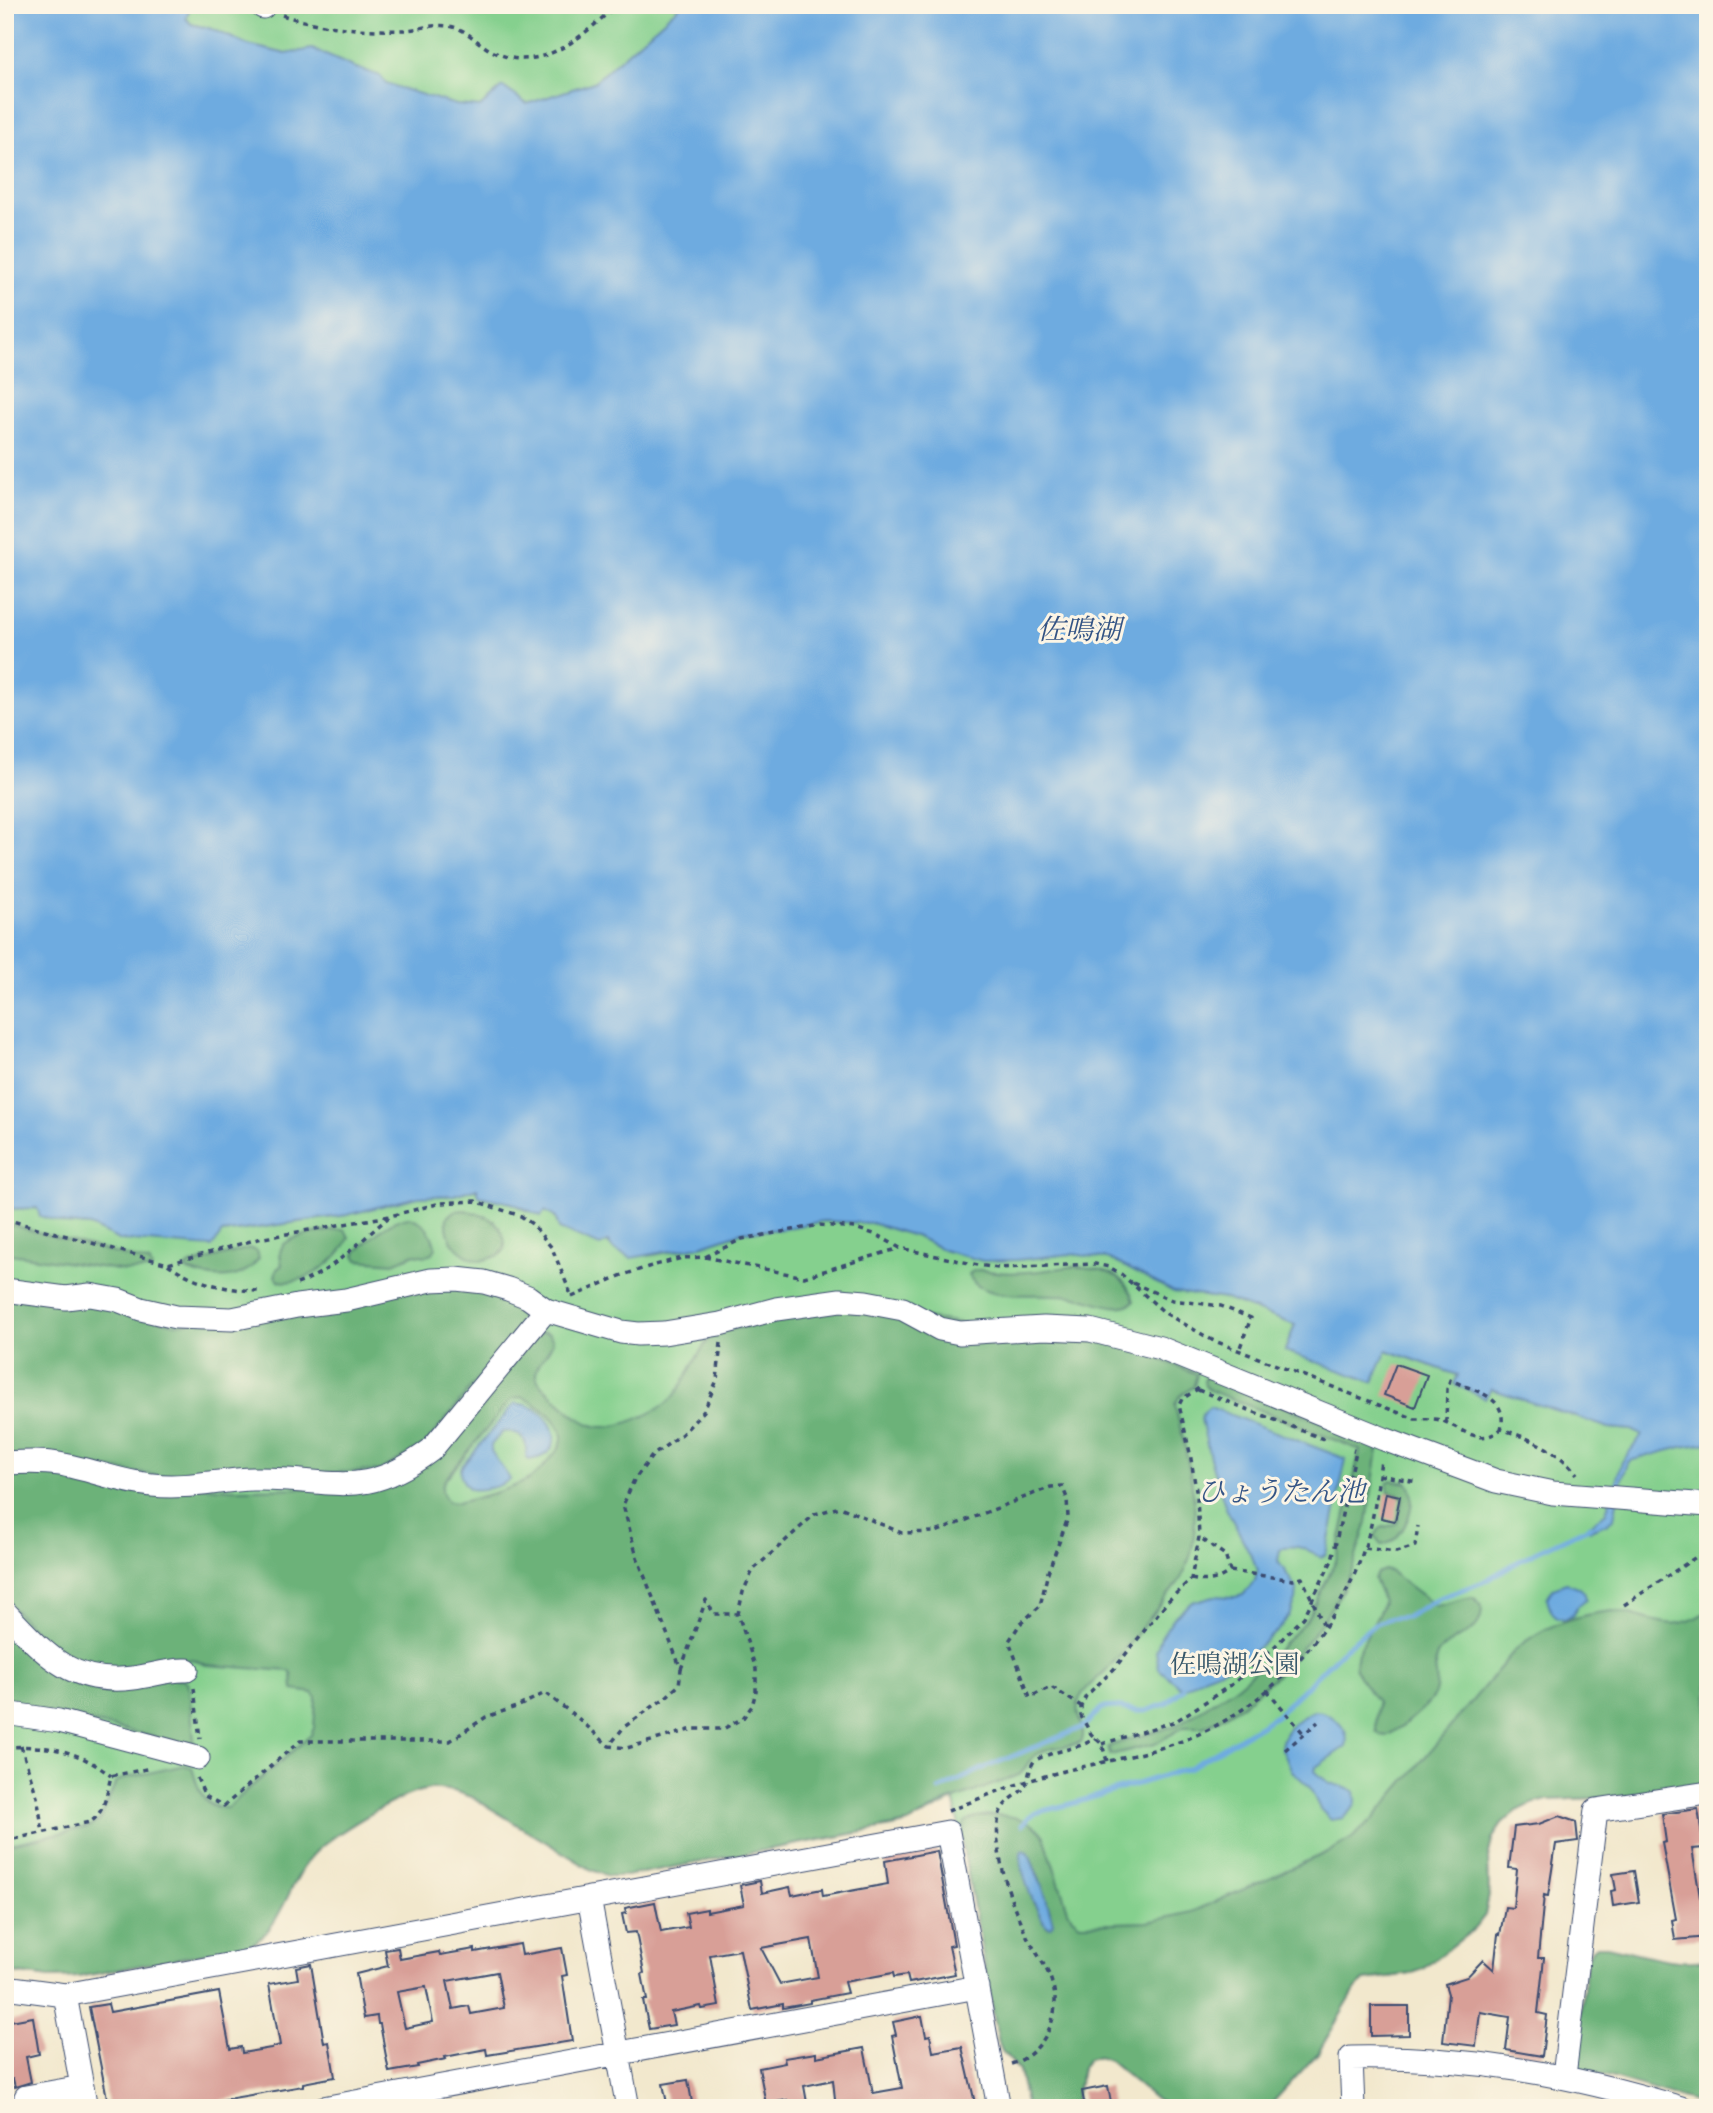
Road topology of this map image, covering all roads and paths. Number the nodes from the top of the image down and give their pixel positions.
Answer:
1 (218, 5) edge
2 (616, 5) edge
3 (264, 6) edge
4 (232, 12) dead end
5 (390, 1216) junction
6 (5, 1219) edge
7 (900, 1248) junction
8 (705, 1257) junction
9 (168, 1264) junction
10 (1129, 1282) junction
11 (286, 1287) dead end
12 (5, 1290) edge
13 (265, 1291) dead end
14 (561, 1307) junction
15 (720, 1324) junction
16 (1239, 1350) junction
17 (1204, 1365) junction
18 (1198, 1390) junction
19 (1446, 1423) junction
20 (1501, 1429) junction
21 (1384, 1439) junction
22 (1332, 1442) dead end
23 (1344, 1447) dead end
24 (5, 1463) edge
25 (1379, 1475) junction
26 (1579, 1476) dead end
27 (1417, 1482) dead end
28 (1708, 1506) edge
29 (1418, 1526) dead end
30 (1199, 1537) junction
31 (1365, 1548) junction
32 (1708, 1549) edge
33 (1230, 1571) junction
34 (1191, 1579) junction
35 (1313, 1600) junction
36 (1624, 1605) dead end
37 (5, 1612) edge
38 (738, 1614) junction
39 (1324, 1626) junction
40 (681, 1669) junction
41 (187, 1670) joint
42 (1268, 1692) junction
43 (1081, 1706) junction
44 (5, 1713) edge
45 (1318, 1722) dead end
46 (1304, 1734) junction
47 (1096, 1738) junction
48 (1102, 1744) junction
49 (5, 1746) edge
50 (21, 1746) junction
51 (609, 1746) junction
52 (1285, 1750) dead end
53 (198, 1758) junction
54 (1107, 1761) junction
55 (159, 1766) dead end
56 (111, 1776) junction
57 (1027, 1781) junction
58 (1708, 1793) edge
59 (948, 1811) dead end
60 (43, 1833) junction
61 (5, 1841) edge
62 (589, 1898) junction
63 (5, 1987) edge
64 (977, 1987) junction
65 (65, 1995) junction
66 (618, 2053) junction
67 (1023, 2060) dead end
68 (1564, 2076) junction
69 (26, 2097) dead end
70 (84, 2097) edge
71 (323, 2108) edge
72 (628, 2108) edge
73 (999, 2108) edge
74 (1353, 2108) edge
75 (1681, 2108) edge

1 - 4 path
2 - 3 path
5 - 9 path
5 - 11 path
5 - 14 path
6 - 9 path
7 - 8 path
7 - 8 path
7 - 10 path
8 - 14 path
9 - 13 path
10 - 16 path
10 - 16 path
12 - 14 street
14 - 15 street
14 - 24 street
15 - 17 street
15 - 40 path
16 - 19 path
17 - 18 path
17 - 21 street
18 - 22 path
18 - 30 path
19 - 20 path
19 - 20 path
20 - 26 path
21 - 25 path
21 - 28 street
23 - 35 path
25 - 27 path
25 - 31 path
29 - 31 path
30 - 33 path
30 - 34 path
31 - 39 path
32 - 36 path
33 - 34 path
33 - 35 path
34 - 43 path
35 - 39 path
35 - 48 path
37 - 41 street
38 - 40 path
38 - 43 path
38 - 51 path
39 - 42 path
40 - 51 path
41 - 53 path
42 - 46 path
42 - 54 path
43 - 47 path
44 - 53 street
45 - 46 path
46 - 52 path
47 - 48 path
47 - 57 path
48 - 54 path
49 - 50 path
50 - 56 path
50 - 60 path
51 - 53 path
54 - 57 path
55 - 56 path
56 - 60 path
57 - 59 path
57 - 67 path
58 - 68 street
60 - 61 path
62 - 64 street
62 - 65 street
62 - 66 street
63 - 65 street
64 - 66 street
64 - 73 street
65 - 70 street
66 - 71 street
66 - 72 street
68 - 74 street
68 - 75 street
69 - 70 street

